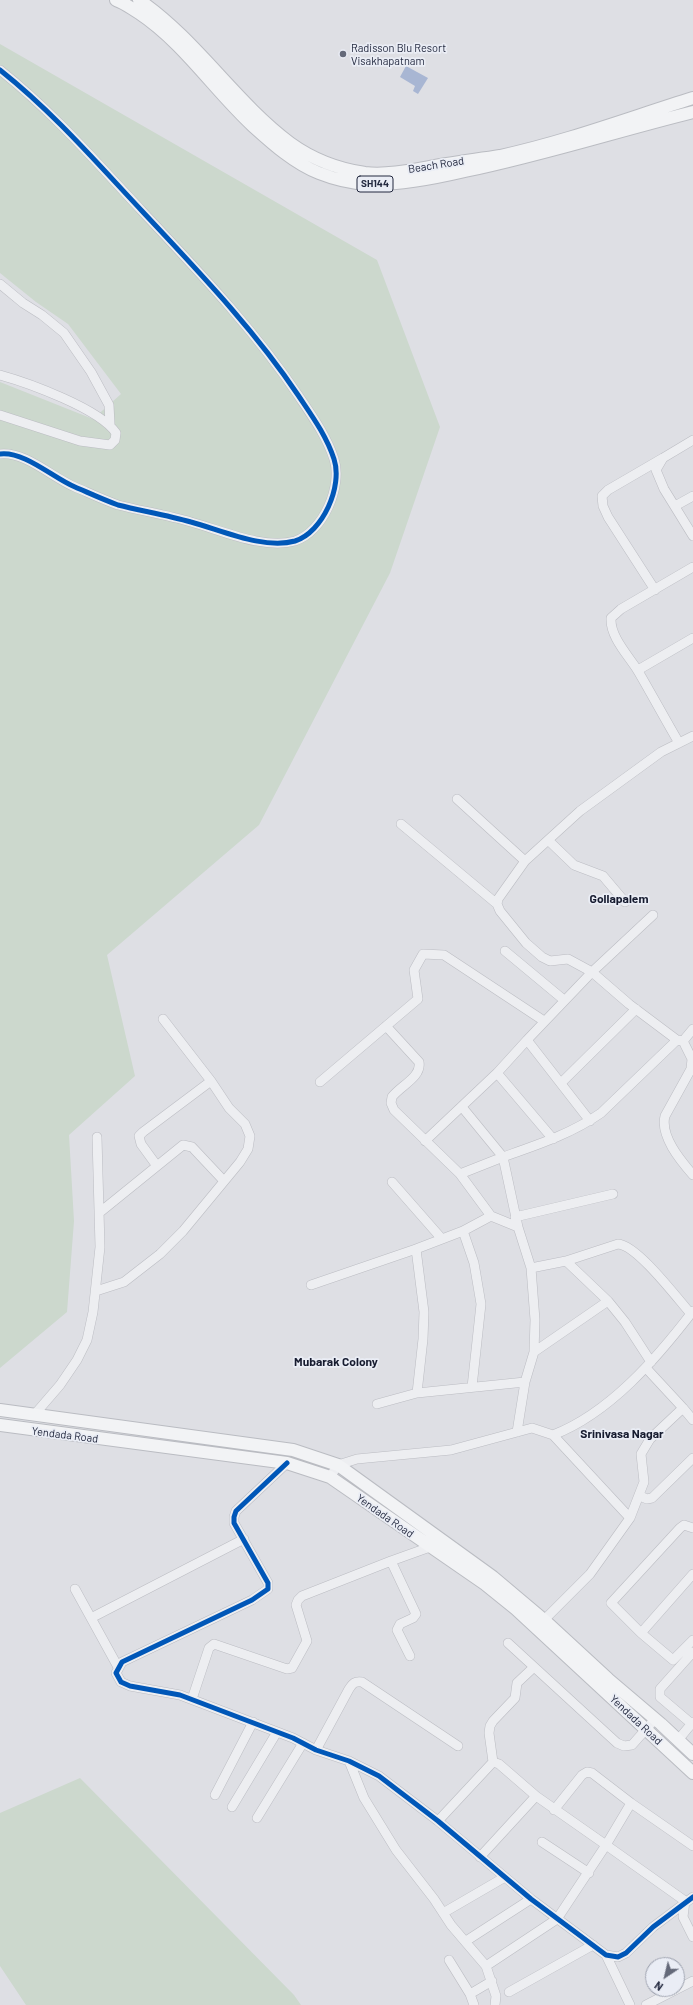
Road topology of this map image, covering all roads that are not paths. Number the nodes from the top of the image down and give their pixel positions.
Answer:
1 (116, 0) edge
2 (139, 0) edge
3 (0, 70) edge
4 (216, 79) junction
5 (693, 98) edge
6 (693, 112) edge
7 (0, 284) edge
8 (0, 375) edge
9 (0, 415) edge
10 (110, 424) junction
11 (693, 440) edge
12 (0, 454) edge
13 (663, 458) junction
14 (693, 496) edge
15 (675, 506) junction
16 (693, 536) edge
17 (693, 567) edge
18 (655, 590) junction
19 (693, 638) edge
20 (638, 670) junction
21 (693, 736) edge
22 (679, 743) junction
23 (457, 799) dead end
24 (401, 824) dead end
25 (548, 840) junction
26 (525, 861) junction
27 (625, 902) dead end
28 (497, 904) junction
29 (653, 915) dead end
30 (505, 951) dead end
31 (592, 972) junction
32 (564, 1000) junction
33 (636, 1009) junction
34 (162, 1019) dead end
35 (544, 1021) junction
36 (386, 1026) junction
37 (693, 1028) edge
38 (528, 1040) junction
39 (680, 1040) junction
40 (692, 1070) edge
41 (497, 1073) junction
42 (211, 1081) junction
43 (320, 1082) dead end
44 (562, 1082) junction
45 (462, 1106) junction
46 (590, 1121) junction
47 (97, 1137) dead end
48 (553, 1139) junction
49 (425, 1141) junction
50 (503, 1157) junction
51 (157, 1166) junction
52 (692, 1171) edge
53 (460, 1174) junction
54 (224, 1181) junction
55 (392, 1182) dead end
56 (613, 1194) dead end
57 (99, 1213) junction
58 (491, 1216) junction
59 (515, 1217) junction
60 (518, 1227) junction
61 (463, 1231) junction
62 (442, 1239) junction
63 (416, 1249) junction
64 (566, 1261) junction
65 (532, 1268) junction
66 (311, 1285) dead end
67 (96, 1291) junction
68 (608, 1301) junction
69 (692, 1313) edge
70 (534, 1352) junction
71 (649, 1365) junction
72 (525, 1382) junction
73 (472, 1387) junction
74 (418, 1393) junction
75 (377, 1404) dead end
76 (683, 1408) junction
77 (0, 1410) edge
78 (34, 1414) junction
79 (693, 1420) edge
80 (0, 1425) edge
81 (517, 1432) junction
82 (553, 1435) junction
83 (693, 1458) edge
84 (287, 1463) junction
85 (338, 1465) junction
86 (330, 1477) junction
87 (640, 1496) junction
88 (630, 1518) junction
89 (693, 1528) edge
90 (244, 1539) junction
91 (430, 1547) junction
92 (391, 1561) junction
93 (693, 1574) edge
94 (75, 1589) dead end
95 (91, 1618) junction
96 (540, 1624) junction
97 (641, 1633) junction
98 (693, 1640) edge
99 (508, 1643) dead end
100 (693, 1652) edge
101 (410, 1656) dead end
102 (118, 1667) junction
103 (534, 1667) junction
104 (192, 1699) junction
105 (655, 1719) junction
106 (253, 1722) junction
107 (693, 1723) edge
108 (646, 1729) junction
109 (277, 1732) junction
110 (678, 1740) junction
111 (303, 1743) junction
112 (458, 1746) dead end
113 (316, 1750) junction
114 (693, 1754) edge
115 (349, 1761) junction
116 (493, 1762) junction
117 (693, 1773) edge
118 (215, 1795) dead end
119 (536, 1796) junction
120 (632, 1803) junction
121 (232, 1807) dead end
122 (554, 1810) junction
123 (257, 1818) dead end
124 (438, 1821) junction
125 (542, 1842) dead end
126 (606, 1845) junction
127 (693, 1846) edge
128 (480, 1857) junction
129 (589, 1873) junction
130 (505, 1877) junction
131 (531, 1899) junction
132 (689, 1899) edge
133 (443, 1913) junction
134 (557, 1919) junction
135 (693, 1937) edge
136 (466, 1941) junction
137 (593, 1945) junction
138 (606, 1955) junction
139 (448, 1960) dead end
140 (486, 1966) junction
141 (492, 1981) junction
142 (693, 1981) edge
143 (509, 1992) dead end
144 (470, 1994) junction
145 (474, 2005) edge
146 (495, 2005) edge
147 (630, 2005) edge
148 (646, 2005) edge

1 - 4 main road, SH144
2 - 4 main road, Beach Road / SH144
3 - 12 street
4 - 5 main road, Beach Road / SH144
4 - 6 main road, SH144
7 - 10 street
8 - 10 street
9 - 10 street
11 - 13 street
13 - 15 street
13 - 18 street
14 - 15 street
15 - 16 street
17 - 18 street
18 - 20 street
19 - 20 street
20 - 22 street
21 - 22 street
22 - 25 street
23 - 26 street
24 - 28 street
25 - 26 street
25 - 27 street
26 - 28 street
28 - 31 street
29 - 31 street
30 - 32 street
31 - 32 street
31 - 33 street
32 - 35 street
33 - 39 street
33 - 44 street
34 - 42 street
35 - 36 street
35 - 38 street
36 - 43 street
36 - 49 street
37 - 39 street
38 - 41 street
38 - 44 street
39 - 40 street
39 - 46 street
40 - 52 street
41 - 45 street
41 - 48 street
42 - 51 street
42 - 54 street
44 - 46 street
45 - 49 street
45 - 50 street
46 - 48 street
47 - 57 street
48 - 50 street
49 - 53 street
50 - 53 street
50 - 59 street
51 - 54 street
51 - 57 street
53 - 58 street
54 - 67 street
55 - 62 street
56 - 59 street
57 - 67 street
58 - 60 street
58 - 61 street
59 - 60 street
60 - 65 street
61 - 62 street
61 - 73 street
62 - 63 street
63 - 66 street
63 - 74 street
64 - 65 street
64 - 68 street
64 - 69 street
65 - 70 street
67 - 78 street
68 - 70 street
68 - 71 street
69 - 71 street
70 - 72 street
71 - 76 street
71 - 82 street
72 - 73 street
72 - 81 street
73 - 74 street
74 - 75 street
76 - 79 street
76 - 87 street
77 - 78 main road, Yendada Road
78 - 85 main road, Yendada Road
80 - 84 main road, Yendada Road
81 - 82 street
81 - 85 street
82 - 88 street
83 - 87 street
84 - 86 main road, Yendada Road
84 - 90 street
85 - 86 street
85 - 96 main road, Yendada Road
86 - 91 main road, Yendada Road
87 - 88 street
88 - 96 street
89 - 97 street
90 - 95 street
90 - 102 street
91 - 92 street
91 - 96 main road, Yendada Road
92 - 101 street
92 - 104 street
93 - 97 street
94 - 95 street
95 - 102 street
96 - 105 main road, Yendada Road
96 - 108 main road, Yendada Road
97 - 98 street
99 - 103 street
100 - 107 street
102 - 104 street
103 - 108 street
103 - 116 street
104 - 106 street
105 - 108 street
105 - 110 main road, Yendada Road
106 - 109 street
106 - 118 street
107 - 110 street
108 - 117 main road, Yendada Road
109 - 111 street
109 - 121 street
110 - 114 main road, Yendada Road
111 - 113 street
111 - 123 street
112 - 113 street
113 - 115 street
115 - 124 street
115 - 133 street
116 - 119 street
116 - 124 street
119 - 122 street
119 - 128 street
120 - 122 street
120 - 126 street
120 - 127 street
122 - 126 street
124 - 128 street
125 - 129 street
126 - 129 street
126 - 132 street
128 - 130 street
129 - 134 street
130 - 131 street
130 - 133 street
131 - 134 street
131 - 136 street
132 - 135 street
132 - 138 street
133 - 136 street
134 - 137 street
134 - 140 street
136 - 140 street
137 - 138 street
137 - 143 street
138 - 147 street
139 - 144 street
140 - 141 street
141 - 144 street
141 - 146 street
142 - 148 street
144 - 145 street

